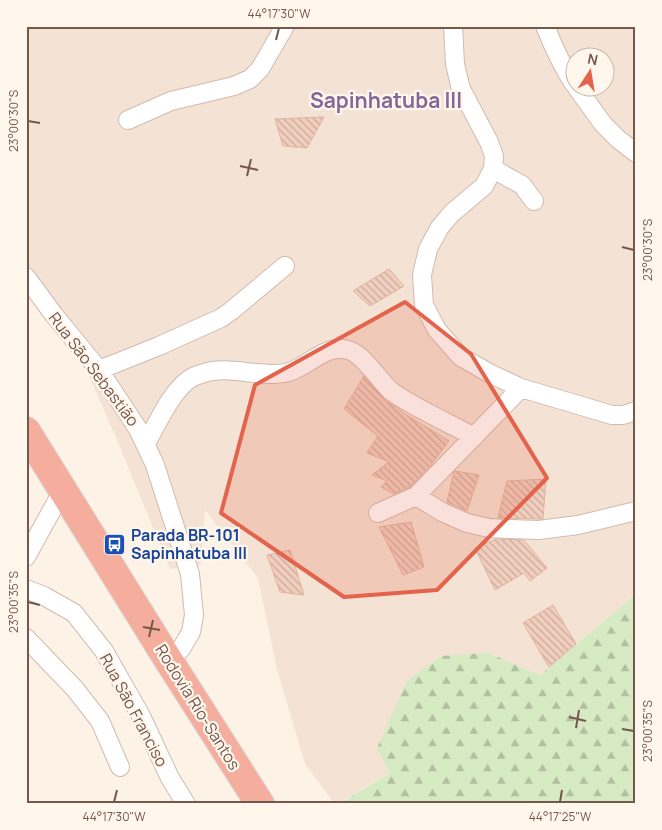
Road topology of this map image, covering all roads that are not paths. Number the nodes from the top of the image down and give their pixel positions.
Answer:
1 (285, 26) edge
2 (452, 26) edge
3 (545, 26) edge
4 (564, 68) edge
5 (584, 98) edge
6 (128, 120) dead end
7 (636, 152) edge
8 (493, 170) junction
9 (534, 201) dead end
10 (286, 266) dead end
11 (26, 277) edge
12 (99, 370) junction
13 (521, 388) junction
14 (636, 411) edge
15 (26, 431) edge
16 (474, 437) junction
17 (146, 443) junction
18 (63, 490) junction
19 (416, 496) junction
20 (636, 511) edge
21 (378, 513) dead end
22 (26, 558) edge
23 (26, 589) edge
24 (26, 638) edge
25 (169, 661) junction
26 (120, 767) dead end
27 (186, 804) edge
28 (260, 804) edge

1 - 6 street
2 - 8 street
3 - 4 street
5 - 7 street
8 - 9 street
8 - 13 street
10 - 12 street
11 - 12 street, Rua São Sebastião
12 - 17 street, Rua São Sebastião
13 - 14 street
13 - 16 street
15 - 18 highway, Rodovia Rio-Santos
16 - 17 street
16 - 19 street
17 - 25 street, Rua São Sebastião
18 - 22 street
18 - 25 highway, Rodovia Rio-Santos
19 - 20 street
19 - 21 street
23 - 27 street, Rua São Franciso
24 - 26 street
25 - 28 highway, Rodovia Rio-Santos

